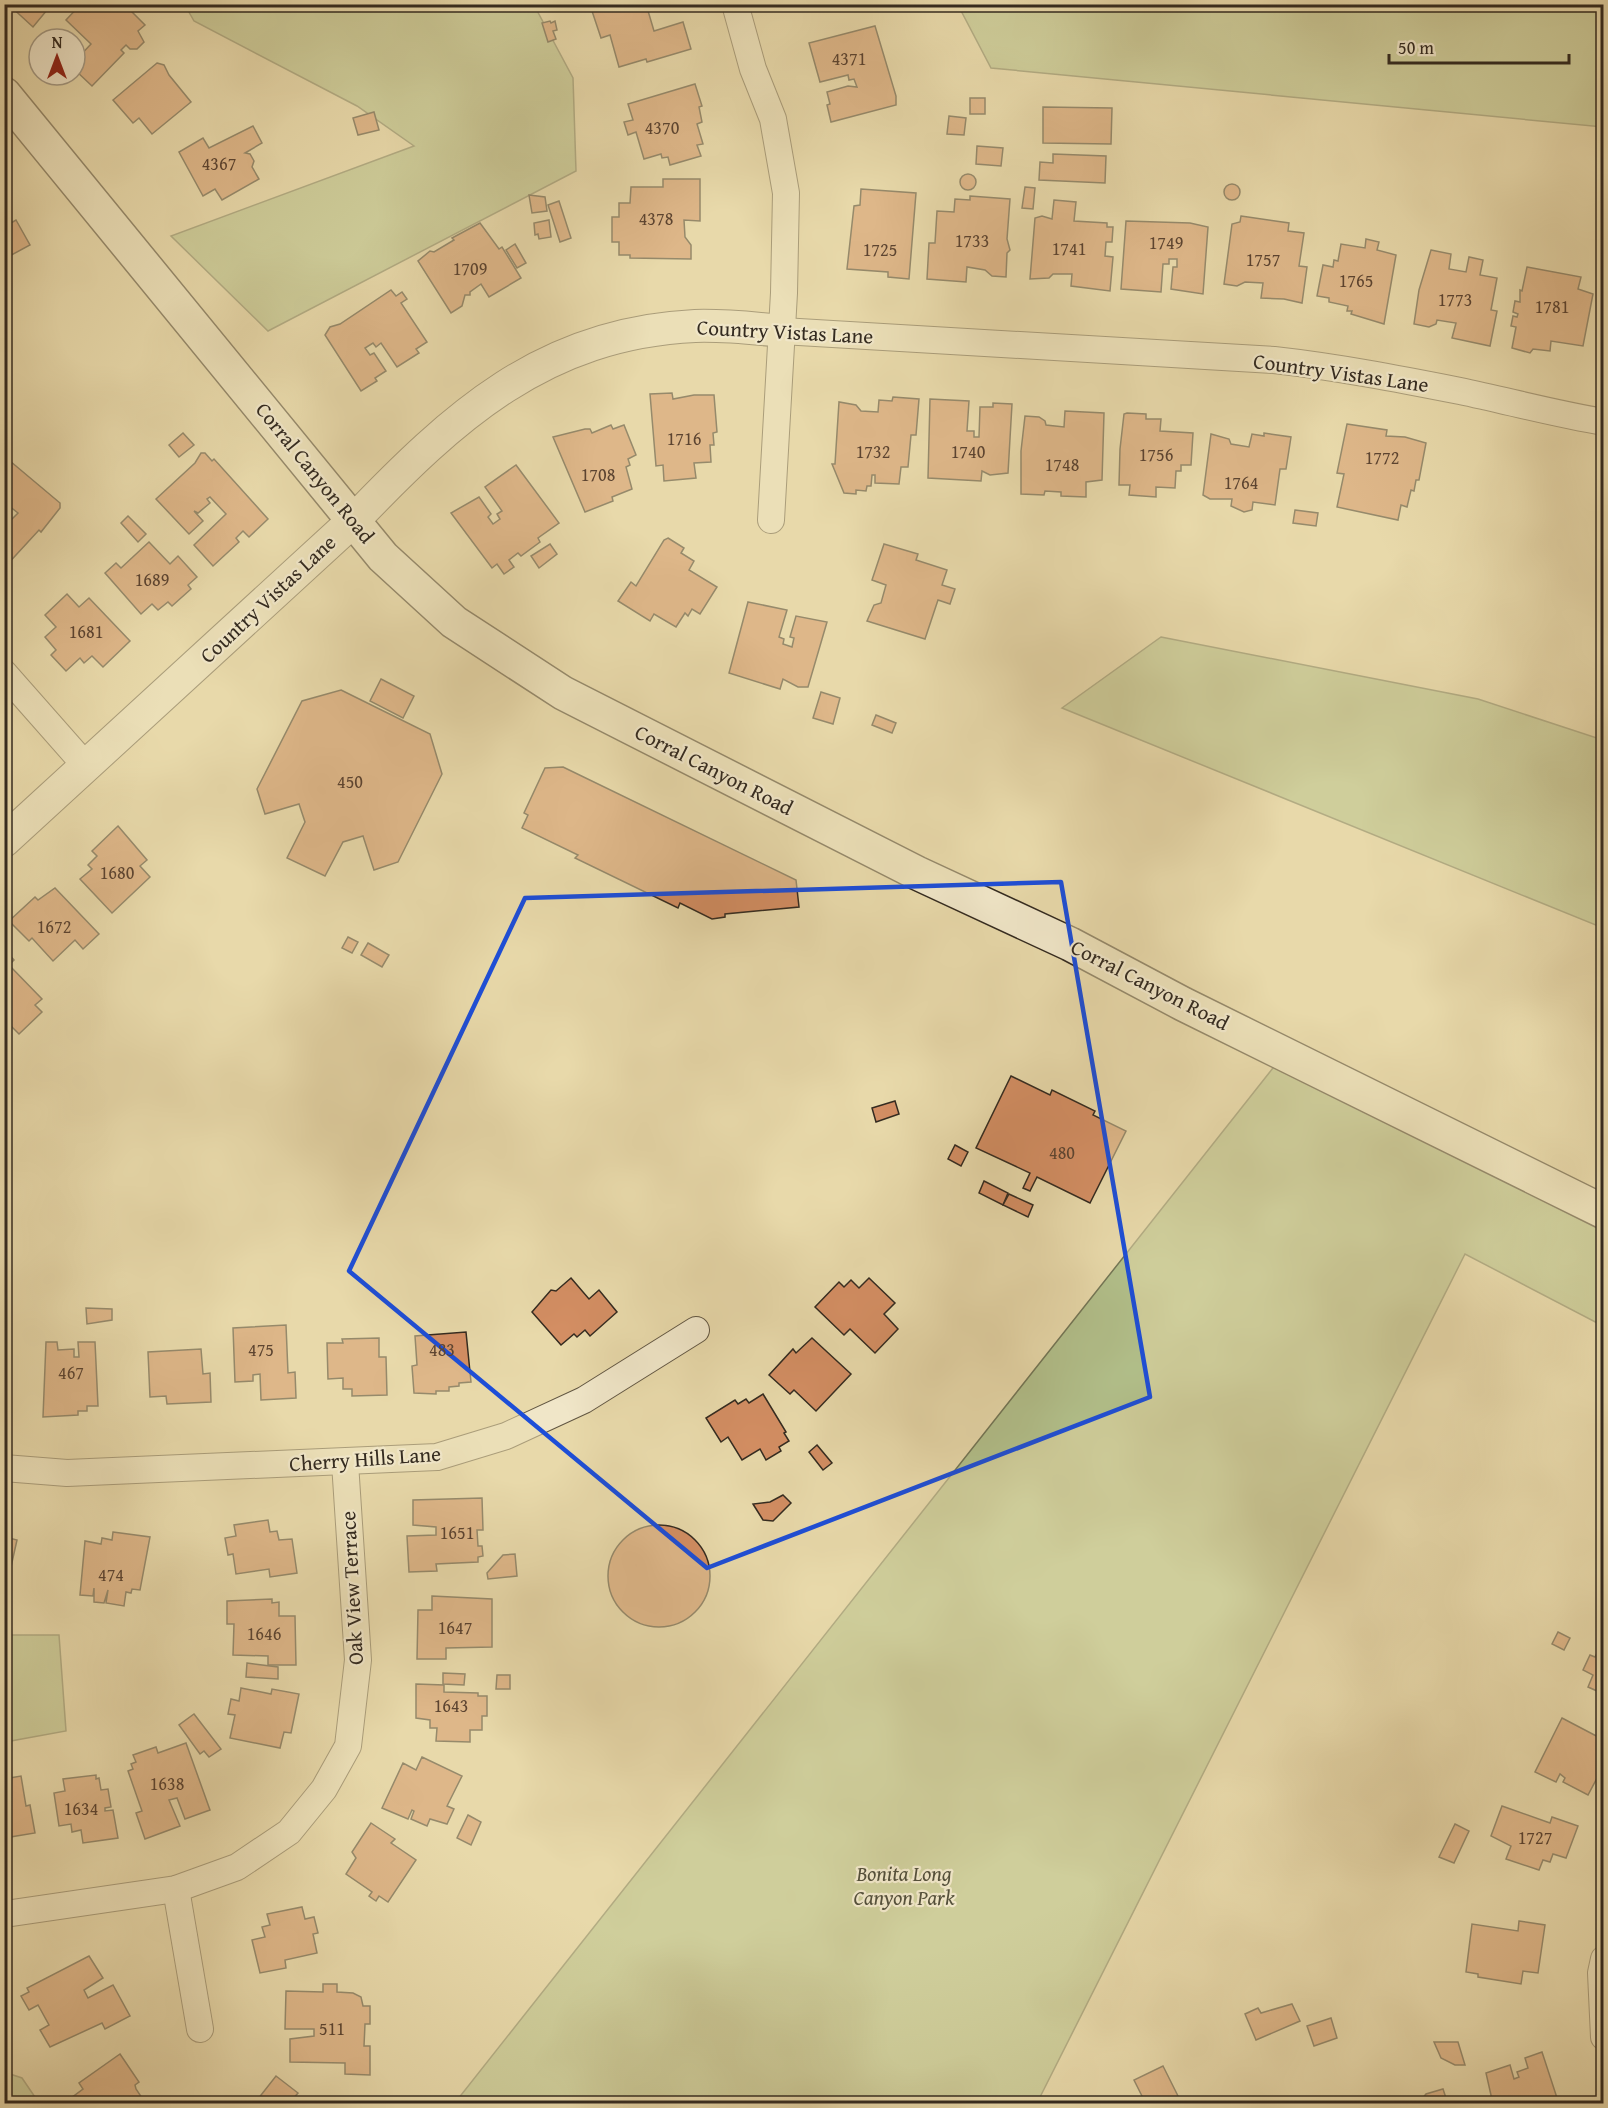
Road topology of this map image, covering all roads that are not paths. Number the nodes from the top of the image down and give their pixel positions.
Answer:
1 (735, 4) edge
2 (4, 94) edge
3 (782, 331) junction
4 (1604, 422) edge
5 (354, 520) junction
6 (771, 520) dead end
7 (4, 673) edge
8 (86, 766) junction
9 (4, 841) edge
10 (1604, 1212) edge
11 (696, 1330) dead end
12 (345, 1463) junction
13 (4, 1468) edge
14 (176, 1888) junction
15 (12, 1913) dead end
16 (1604, 1959) edge
17 (200, 2029) dead end
18 (1604, 2037) edge

1 - 3 street
2 - 5 main road, Corral Canyon Road
3 - 4 street, Country Vistas Lane
3 - 5 street, Country Vistas Lane
3 - 6 street
5 - 8 street, Country Vistas Lane
5 - 10 main road, Corral Canyon Road
7 - 8 street
8 - 9 street, Country Vistas Lane
11 - 12 street, Cherry Hills Lane
12 - 13 street, Cherry Hills Lane
12 - 14 street, Oak View Terrace
14 - 15 street, Oak View Terrace
14 - 17 street
16 - 18 street

